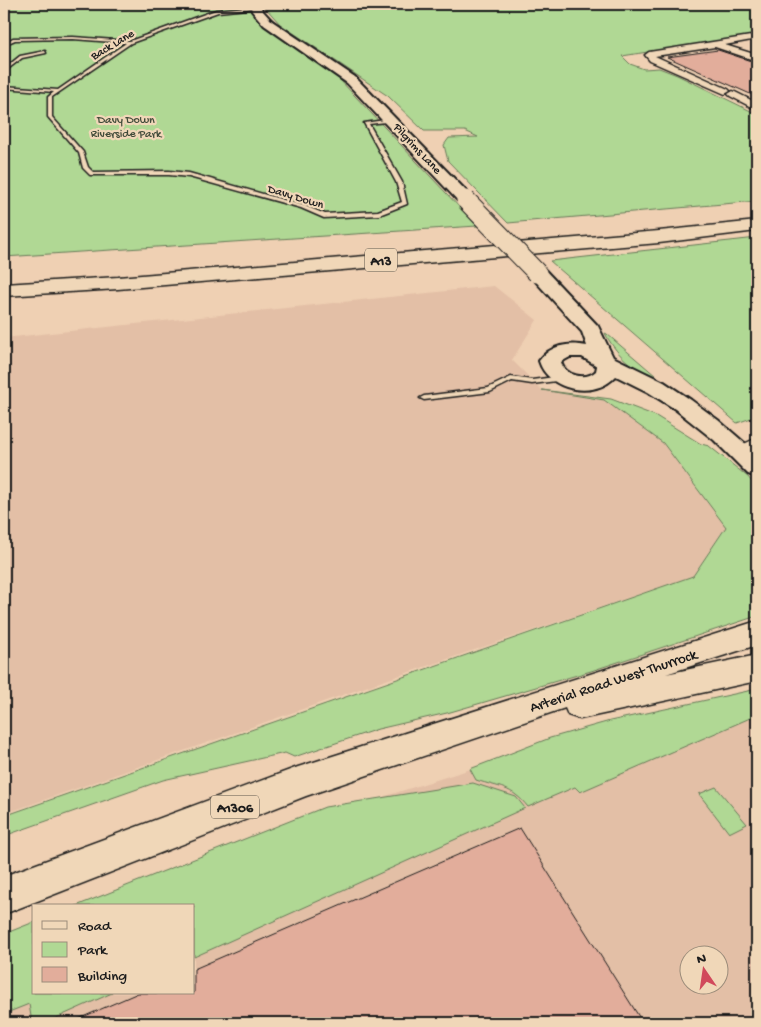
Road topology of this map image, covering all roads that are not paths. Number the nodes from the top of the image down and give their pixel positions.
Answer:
1 (256, 5) edge
2 (757, 37) edge
3 (8, 42) dead end
4 (130, 42) junction
5 (716, 44) junction
6 (46, 52) dead end
7 (757, 58) edge
8 (4, 71) edge
9 (4, 88) edge
10 (58, 91) junction
11 (757, 107) edge
12 (392, 120) junction
13 (757, 209) edge
14 (672, 218) dead end
15 (644, 221) dead end
16 (575, 226) dead end
17 (757, 226) edge
18 (516, 231) dead end
19 (477, 234) dead end
20 (4, 290) edge
21 (570, 309) junction
22 (562, 352) junction
23 (602, 368) junction
24 (562, 378) junction
25 (424, 398) dead end
26 (753, 457) edge
27 (757, 633) edge
28 (757, 668) edge
29 (469, 728) junction
30 (4, 895) edge

1 - 4 lane, Back Lane
1 - 12 main road, Pilgrims Lane
2 - 5 street
3 - 4 lane
4 - 10 lane, Back Lane
5 - 7 street
5 - 11 street
6 - 8 lane
9 - 10 lane
10 - 12 lane, Davy Down
12 - 21 main road, Pilgrims Lane, bridge
13 - 14 main road
15 - 16 main road
17 - 20 main road, A13
18 - 19 main road
21 - 22 main road
21 - 23 main road, Pilgrims Lane
22 - 23 main road
22 - 24 main road
23 - 24 main road
23 - 26 main road
24 - 25 lane
27 - 29 main road, Arterial Road West Thurrock / A1306
28 - 29 main road, Arterial Road West Thurrock / A1306
29 - 30 main road, Arterial Road West Thurrock / A1306

